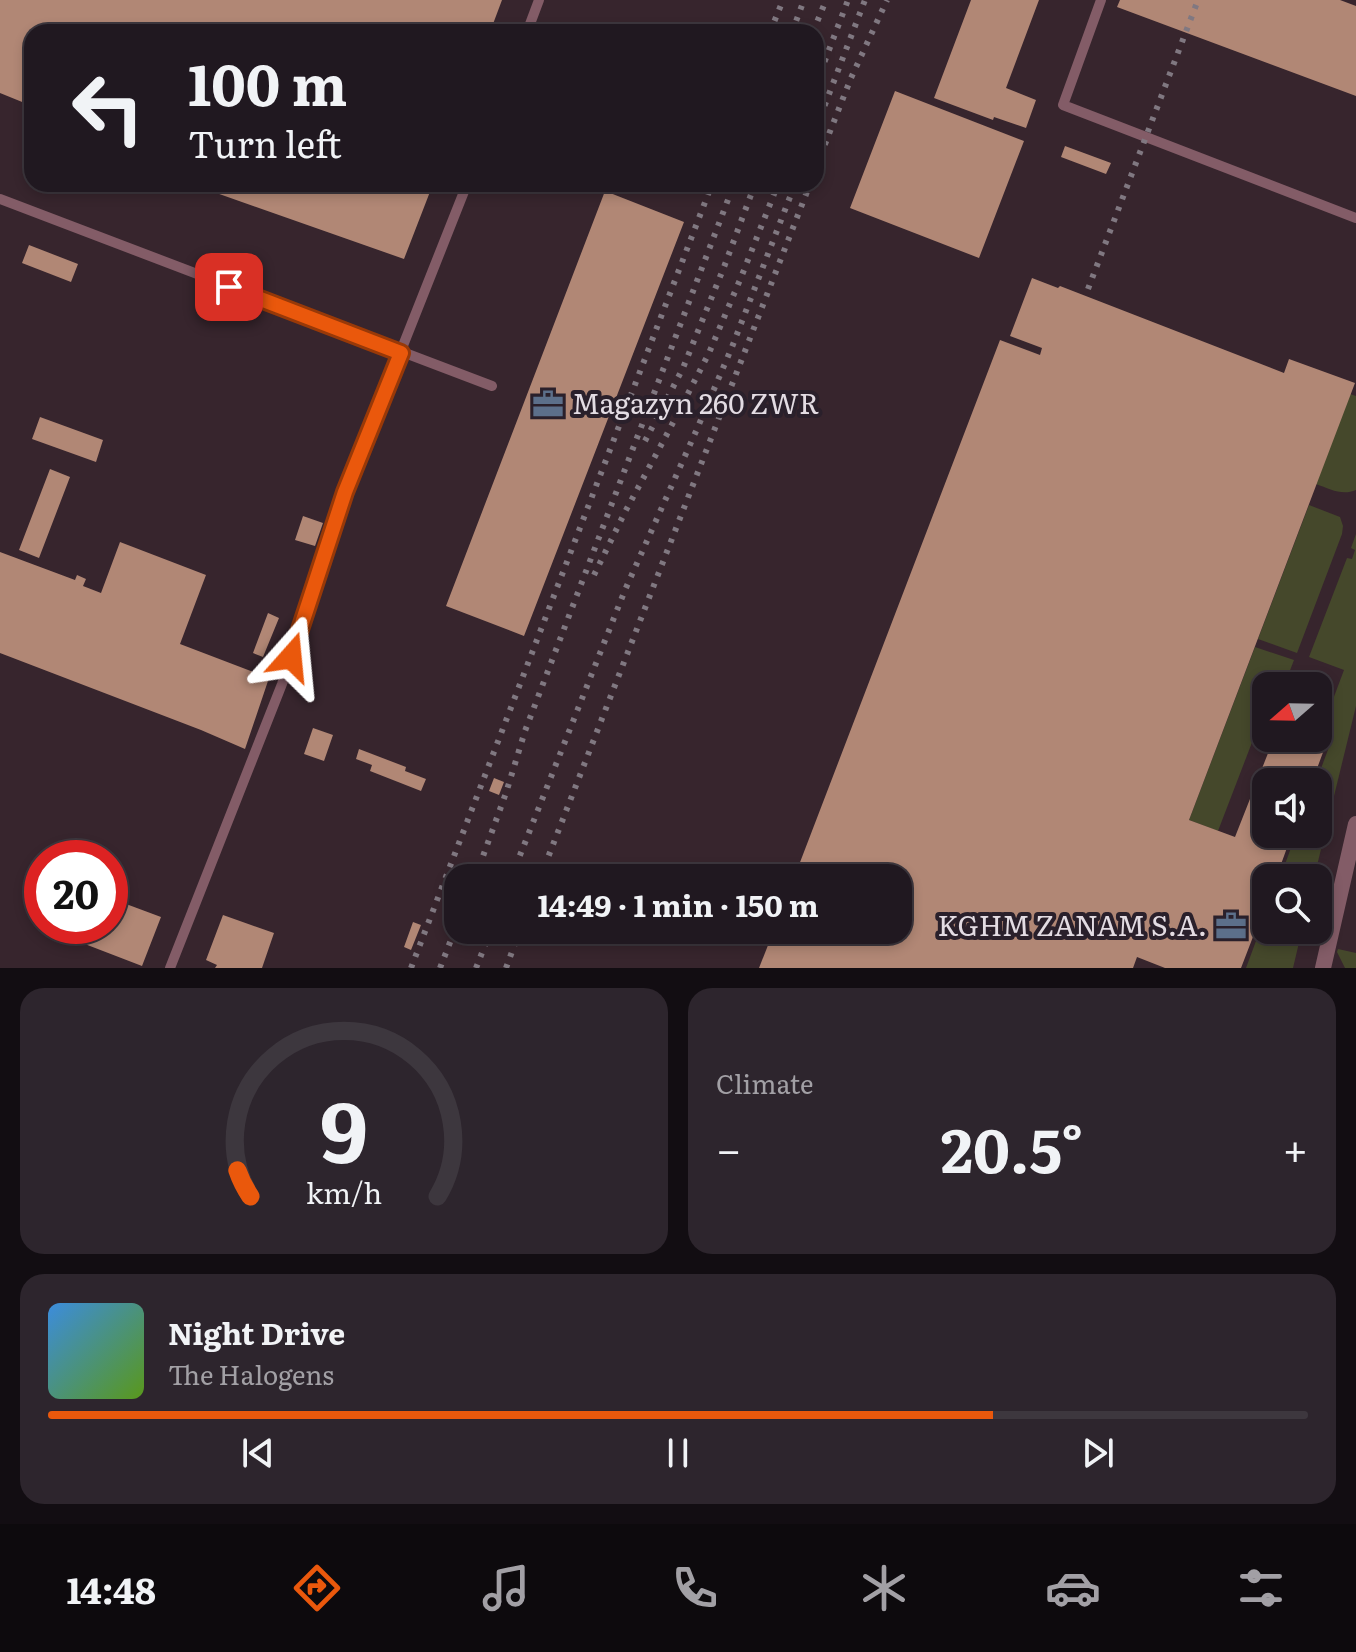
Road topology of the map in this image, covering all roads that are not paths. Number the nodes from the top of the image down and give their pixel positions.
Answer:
1 (539, 0) edge
2 (1101, 0) edge
3 (530, 24) edge
4 (464, 192) edge
5 (0, 199) edge
6 (1356, 218) edge
7 (401, 353) junction
8 (492, 386) dead end
9 (1356, 824) edge
10 (170, 968) edge
11 (1323, 968) edge

1 - 3 lane
2 - 6 lane
4 - 7 lane
5 - 7 lane
7 - 8 lane
7 - 10 lane
9 - 11 street

